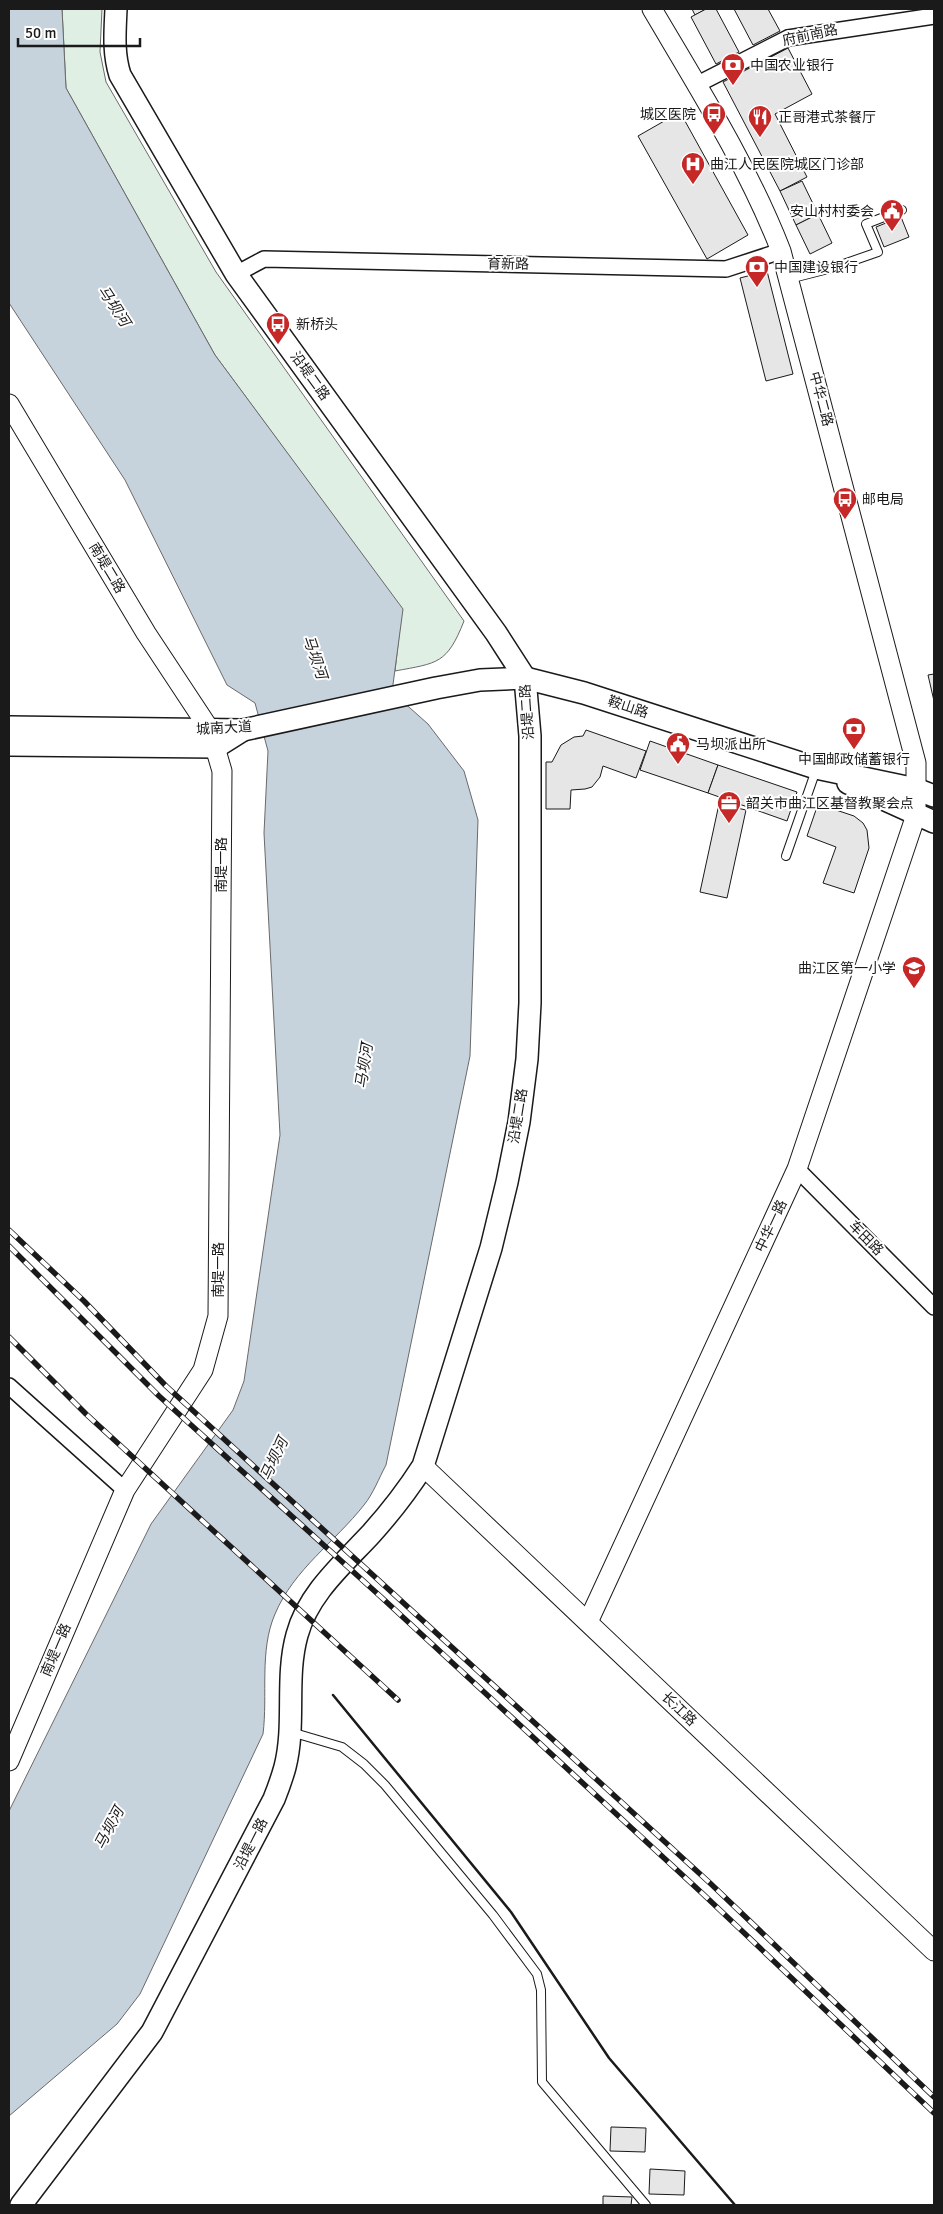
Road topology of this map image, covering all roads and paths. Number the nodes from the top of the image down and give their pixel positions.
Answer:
1 (116, 9) edge
2 (652, 9) edge
3 (934, 16) edge
4 (696, 85) junction
5 (902, 210) dead end
6 (781, 251) junction
7 (236, 274) junction
8 (789, 279) junction
9 (9, 404) edge
10 (524, 678) junction
11 (436, 688) joint
12 (9, 728) edge
13 (213, 739) junction
14 (9, 745) edge
15 (816, 768) junction
16 (925, 792) edge
17 (925, 818) edge
18 (786, 856) dead end
19 (797, 1169) junction
20 (934, 1307) edge
21 (9, 1386) edge
22 (424, 1466) junction
23 (125, 1490) junction
24 (588, 1622) junction
25 (289, 1731) junction
26 (9, 1761) edge
27 (934, 1951) edge
28 (21, 2205) edge
29 (646, 2205) edge

1 - 7 main road, 沿堤二路
2 - 4 street, 中华二路
3 - 4 street, 府前南路
4 - 6 street, 中华二路
5 - 8 lane
6 - 7 street, 育新路
6 - 8 street, 中华二路
7 - 10 main road, 沿堤二路
8 - 16 street, 中华二路
9 - 13 street, 南堤二路
10 - 11 main road, 鞍山路
10 - 15 main road, 鞍山路
10 - 22 main road, 沿堤二路
11 - 13 main road, 城南大道
12 - 13 main road, 城南大道
13 - 14 main road
13 - 23 street, 南堤一路
15 - 16 main road, 鞍山路
15 - 17 main road, 鞍山路
15 - 18 lane
16 - 17 street, 中华二路
17 - 19 street, 中华一路
19 - 20 street, 车田路
19 - 24 street, 中华一路
21 - 23 street
22 - 24 street, 长江路
22 - 25 main road, 沿堤一路
23 - 26 street, 南堤一路
24 - 27 street, 长江路
25 - 28 main road, 沿堤一路
25 - 29 lane

